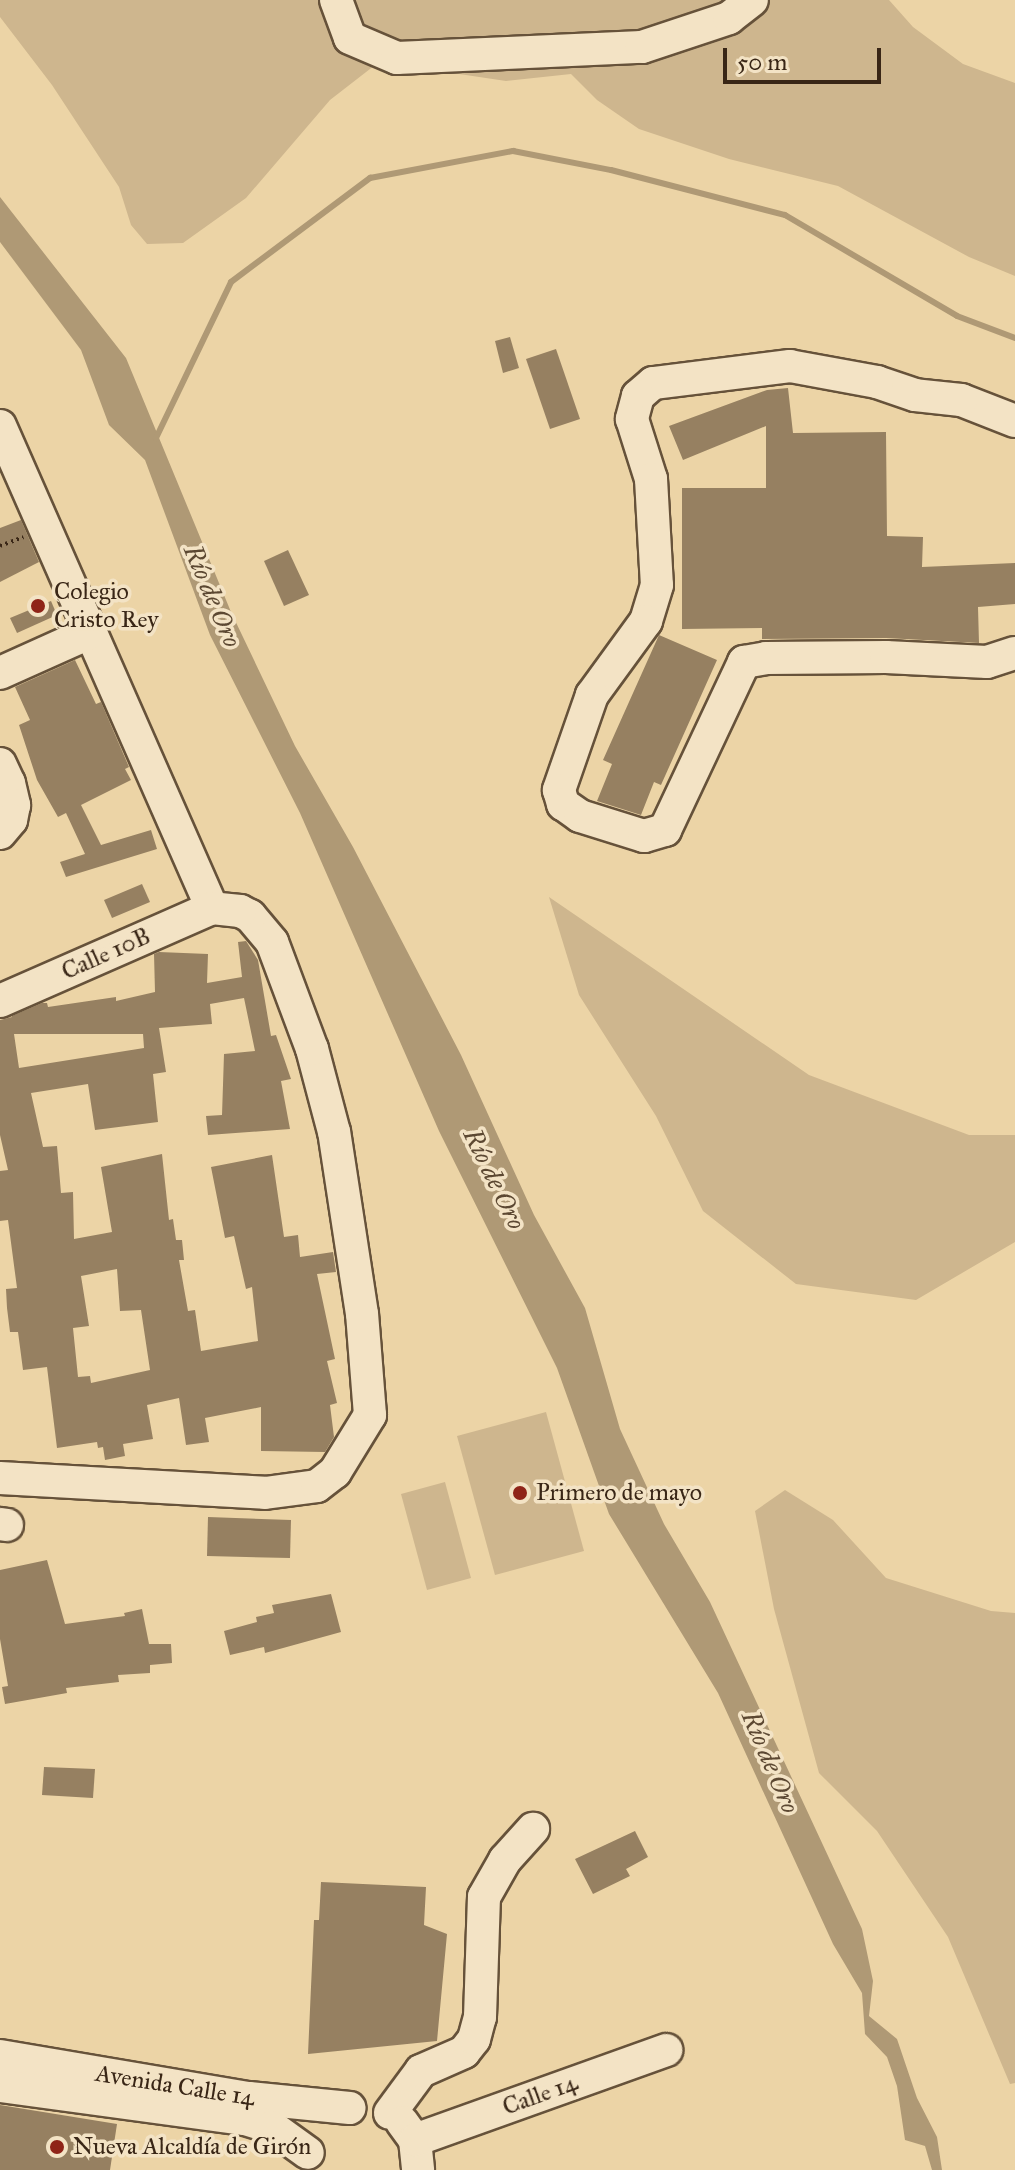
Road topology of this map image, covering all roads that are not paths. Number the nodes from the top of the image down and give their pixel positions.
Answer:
1 (336, 0) edge
2 (752, 0) edge
3 (1015, 421) edge
4 (0, 426) edge
5 (89, 633) junction
6 (1015, 653) edge
7 (0, 673) edge
8 (0, 764) edge
9 (0, 833) edge
10 (212, 908) junction
11 (0, 1001) edge
12 (0, 1478) edge
13 (533, 1829) dead end
14 (666, 2050) dead end
15 (0, 2056) edge
16 (0, 2086) edge
17 (350, 2108) junction
18 (390, 2113) junction
19 (416, 2155) edge
20 (308, 2162) edge

1 - 2 street
3 - 6 street
4 - 5 street
5 - 7 street
5 - 10 street
8 - 9 street
10 - 11 street, Calle 10B
10 - 12 street
13 - 18 street
14 - 19 street, Calle 14
15 - 17 street, Avenida Calle 14
16 - 20 street, Avenida Calle 14
17 - 18 street, Avenida Calle 14
17 - 20 street
18 - 19 street

